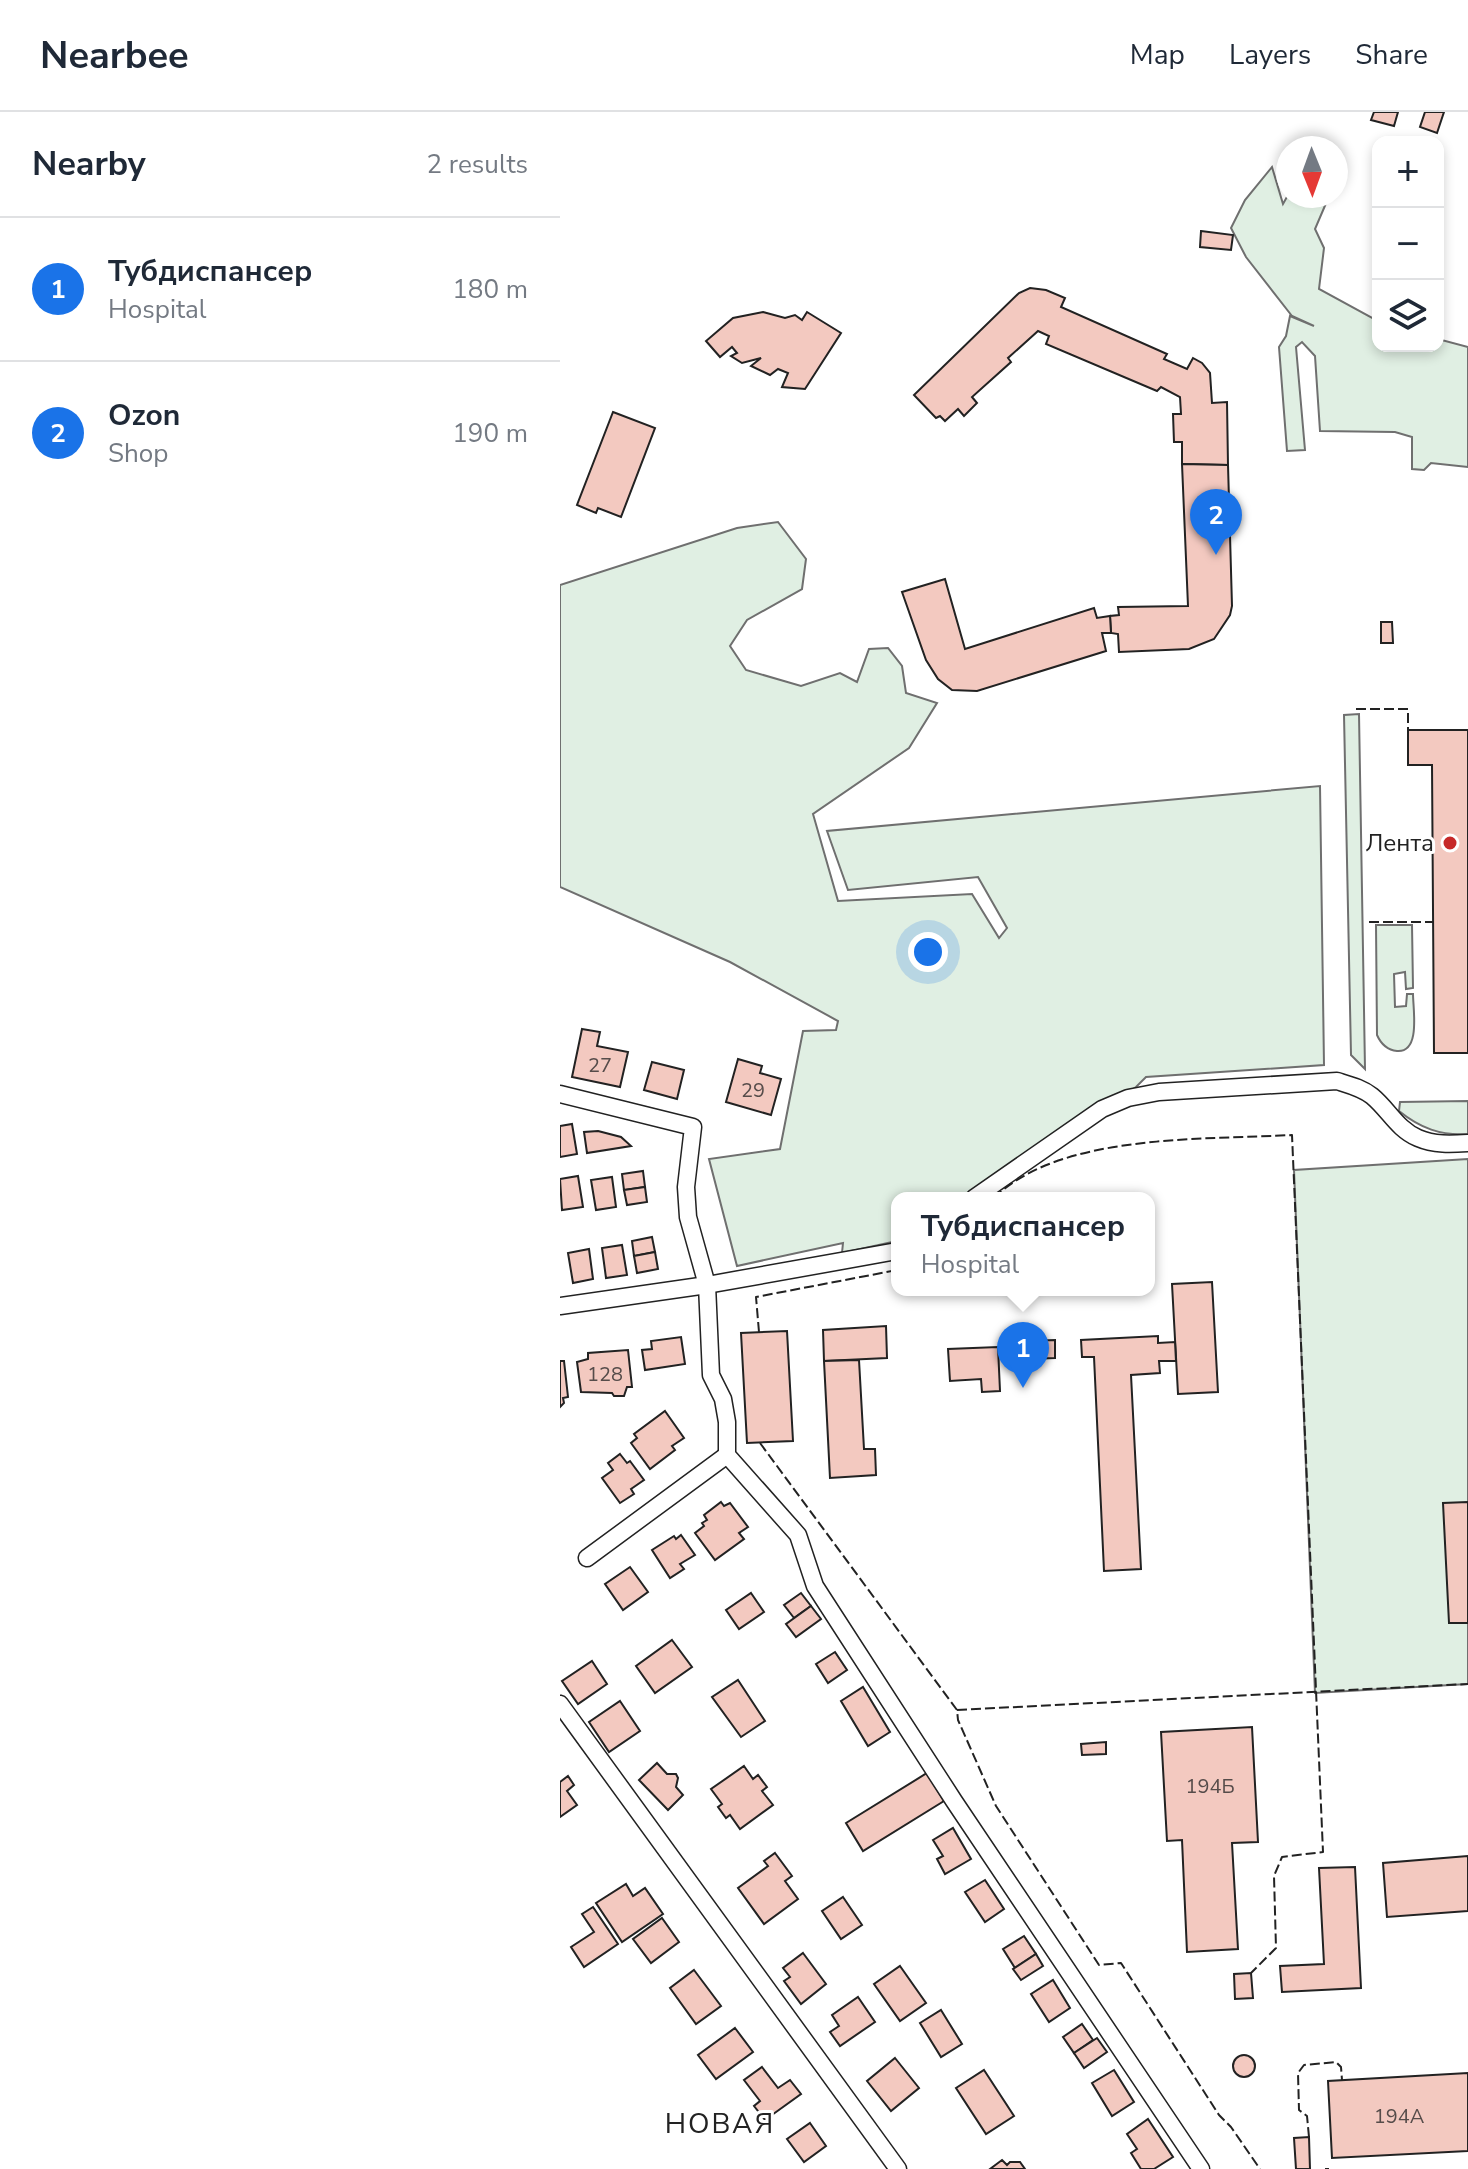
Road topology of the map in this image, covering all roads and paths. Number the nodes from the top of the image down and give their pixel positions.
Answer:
1 (560, 1094) edge
2 (1468, 1143) edge
3 (983, 1192) edge
4 (891, 1252) edge
5 (707, 1285) junction
6 (560, 1306) edge
7 (727, 1455) junction
8 (587, 1558) dead end
9 (560, 1704) edge
10 (898, 2169) edge
11 (1201, 2169) edge

1 - 5 street
2 - 3 street
4 - 5 street
5 - 6 street
5 - 7 street
7 - 8 street
7 - 11 street
9 - 10 street

